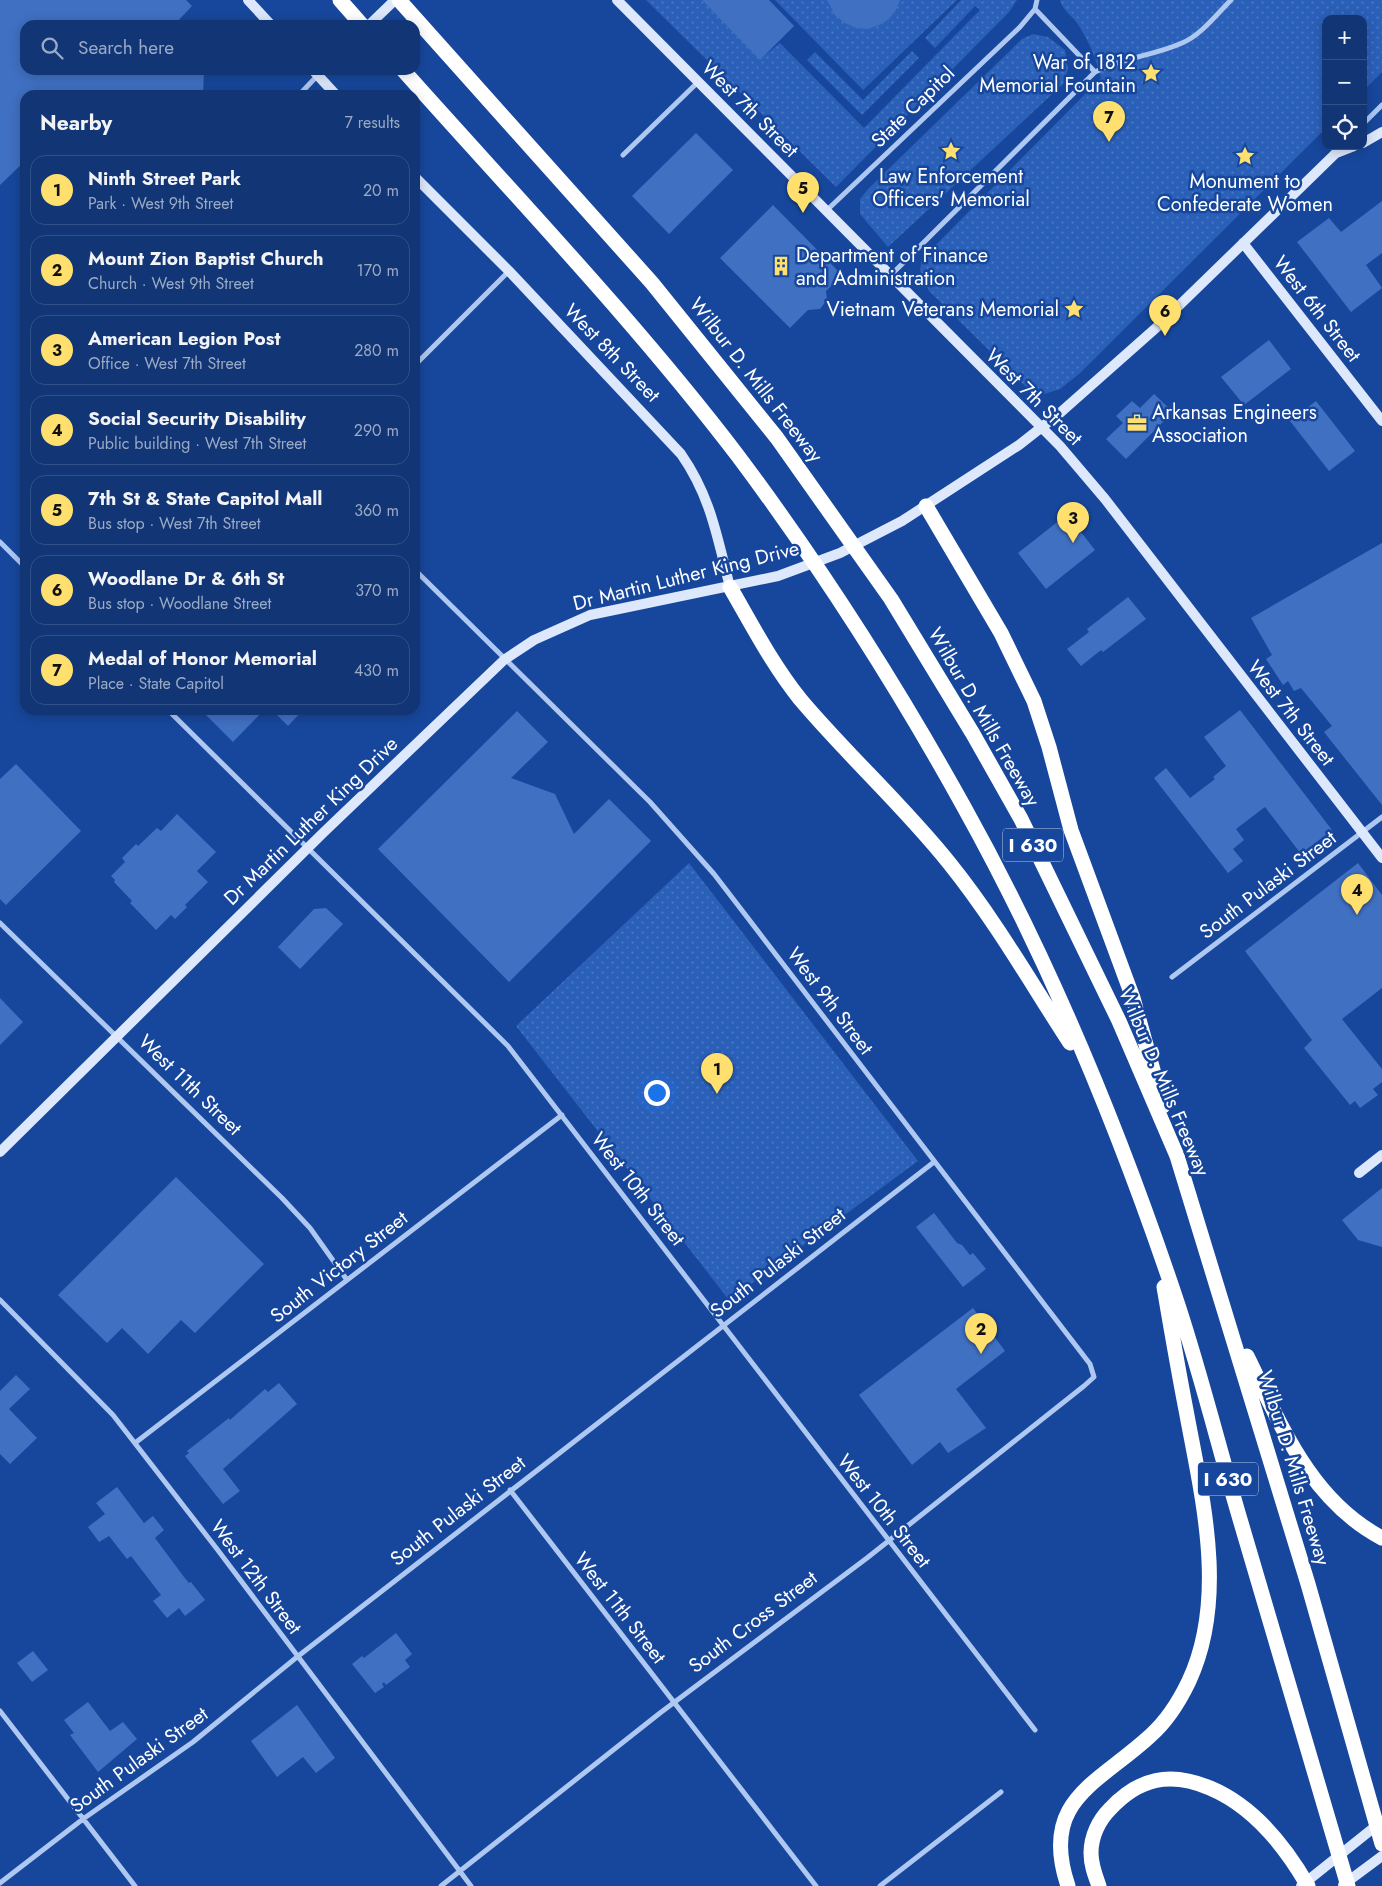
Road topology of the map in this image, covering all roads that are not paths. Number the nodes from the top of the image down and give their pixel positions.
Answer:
1 (248, 0) edge
2 (340, 0) edge
3 (397, 0) edge
4 (617, 0) edge
5 (1037, 0) edge
6 (1231, 0) edge
7 (1035, 9) junction
8 (266, 20) edge
9 (358, 20) edge
10 (375, 20) edge
11 (415, 20) edge
12 (420, 26) edge
13 (1095, 72) junction
14 (316, 75) edge
15 (320, 75) edge
16 (407, 75) edge
17 (698, 82) junction
18 (303, 90) edge
19 (332, 90) edge
20 (1382, 105) edge
21 (1367, 120) edge
22 (1382, 132) edge
23 (1367, 141) edge
24 (1339, 150) edge
25 (623, 155) dead end
26 (420, 182) edge
27 (826, 211) junction
28 (1243, 243) junction
29 (509, 271) junction
30 (890, 276) junction
31 (420, 360) edge
32 (1382, 421) edge
33 (1042, 427) junction
34 (926, 506) junction
35 (0, 542) edge
36 (20, 562) edge
37 (420, 575) edge
38 (730, 587) junction
39 (504, 660) junction
40 (173, 715) edge
41 (1382, 817) edge
42 (1362, 833) junction
43 (308, 848) junction
44 (1382, 858) edge
45 (0, 923) edge
46 (1172, 977) dead end
47 (118, 1035) junction
48 (1093, 1077) junction
49 (562, 1115) junction
50 (0, 1152) edge
51 (1382, 1155) edge
52 (1177, 1156) junction
53 (934, 1162) junction
54 (1359, 1173) dead end
55 (1156, 1241) junction
56 (348, 1280) junction
57 (0, 1300) edge
58 (1228, 1318) junction
59 (723, 1325) junction
60 (1086, 1385) joint
61 (135, 1443) junction
62 (510, 1490) junction
63 (1382, 1538) edge
64 (888, 1541) junction
65 (297, 1657) junction
66 (674, 1703) junction
67 (0, 1711) edge
68 (1035, 1730) dead end
69 (1001, 1792) dead end
70 (83, 1819) junction
71 (1382, 1821) edge
72 (1382, 1844) edge
73 (1382, 1856) edge
74 (460, 1870) junction
75 (0, 1883) edge
76 (134, 1886) edge
77 (441, 1886) edge
78 (471, 1886) edge
79 (816, 1886) edge
80 (880, 1886) edge
81 (1068, 1886) edge
82 (1099, 1886) edge
83 (1300, 1886) edge
84 (1308, 1886) edge
85 (1343, 1886) edge
86 (1348, 1886) edge

1 - 8 street
2 - 9 highway
3 - 10 street
3 - 11 highway, Wilbur D. Mills Freeway / I 630
4 - 17 street, West 7th Street
5 - 7 street
6 - 13 street
7 - 13 street
7 - 27 street, State Capitol
12 - 52 highway, Wilbur D. Mills Freeway / I 630
13 - 30 street
14 - 18 street
15 - 19 street
16 - 48 highway, I 630
17 - 25 street
17 - 27 street, West 7th Street
20 - 21 street
22 - 23 street
24 - 28 street, Dr Martin Luther King Drive
26 - 29 street, West 8th Street
27 - 30 street, West 7th Street
28 - 32 street, West 6th Street
28 - 33 street, Dr Martin Luther King Drive
29 - 31 street
29 - 38 street, West 8th Street
30 - 33 street, West 7th Street
33 - 34 street, Dr Martin Luther King Drive
33 - 42 street, West 7th Street
34 - 38 street, Dr Martin Luther King Drive
34 - 52 highway
35 - 36 street
37 - 39 street, West 9th Street
38 - 39 street, Dr Martin Luther King Drive
38 - 48 highway
39 - 43 street, Dr Martin Luther King Drive
39 - 53 street, West 9th Street
40 - 43 street, West 10th Street
41 - 42 street, South Pulaski Street
42 - 44 street, West 7th Street
42 - 46 street, South Pulaski Street
43 - 47 street, Dr Martin Luther King Drive
43 - 49 street, West 10th Street
45 - 47 street, West 11th Street
47 - 50 street, Dr Martin Luther King Drive
47 - 56 street, West 11th Street
48 - 55 highway, I 630
49 - 56 street, South Victory Street
49 - 59 street, West 10th Street
51 - 54 street
52 - 58 highway, Wilbur D. Mills Freeway / I 630
53 - 59 street, South Pulaski Street
53 - 60 street, West 9th Street
55 - 81 highway
55 - 86 highway, I 630
56 - 61 street, South Victory Street
57 - 61 street, West 12th Street
58 - 63 highway
58 - 72 highway, Wilbur D. Mills Freeway / I 630
59 - 62 street, South Pulaski Street
59 - 64 street, West 10th Street
60 - 64 street, South Cross Street
61 - 65 street, West 12th Street
62 - 65 street, South Pulaski Street
62 - 66 street, West 11th Street
64 - 66 street, South Cross Street
64 - 68 street, West 10th Street
65 - 70 street, South Pulaski Street
65 - 74 street, West 12th Street
66 - 74 street, South Cross Street
66 - 79 street, West 11th Street
67 - 70 street
69 - 80 street
70 - 75 street, South Pulaski Street
70 - 76 street
71 - 83 street
73 - 85 street
74 - 77 street, South Cross Street
74 - 78 street, West 12th Street
82 - 84 highway

